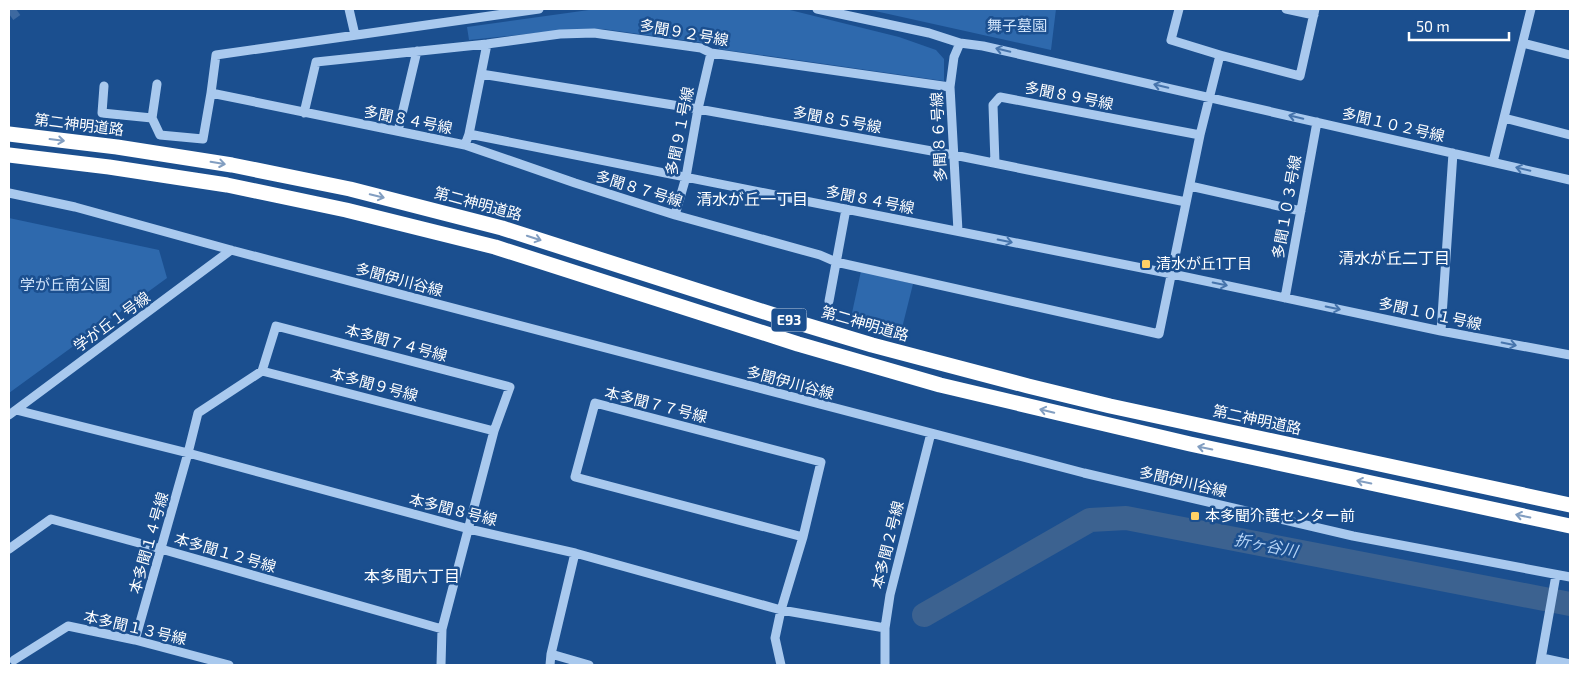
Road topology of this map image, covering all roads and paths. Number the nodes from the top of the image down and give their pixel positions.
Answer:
1 (349, 9) edge
2 (540, 9) edge
3 (817, 9) edge
4 (1179, 9) edge
5 (1286, 9) edge
6 (1531, 9) edge
7 (510, 11) edge
8 (1315, 12) edge
9 (354, 35) junction
10 (1523, 42) junction
11 (960, 43) junction
12 (487, 44) junction
13 (417, 51) junction
14 (711, 53) junction
15 (1220, 55) junction
16 (1570, 55) edge
17 (481, 74) junction
18 (157, 84) dead end
19 (104, 86) dead end
20 (950, 87) junction
21 (211, 93) junction
22 (1209, 97) junction
23 (698, 109) junction
24 (304, 113) junction
25 (152, 118) junction
26 (1504, 118) junction
27 (1317, 122) junction
28 (398, 131) junction
29 (9, 134) edge
30 (470, 134) junction
31 (1200, 134) junction
32 (1570, 135) edge
33 (465, 145) junction
34 (1453, 153) junction
35 (9, 155) edge
36 (954, 155) junction
37 (1493, 162) junction
38 (995, 163) junction
39 (686, 177) junction
40 (1570, 180) edge
41 (1190, 186) junction
42 (9, 193) edge
43 (1186, 202) junction
44 (846, 209) junction
45 (1301, 211) junction
46 (676, 215) junction
47 (958, 231) junction
48 (231, 250) junction
49 (836, 262) junction
50 (1172, 274) junction
51 (1285, 298) junction
52 (829, 301) dead end
53 (1441, 331) junction
54 (1570, 356) edge
55 (262, 371) junction
56 (12, 412) edge
57 (494, 431) junction
58 (931, 433) junction
59 (188, 453) junction
60 (1570, 505) edge
61 (1570, 526) edge
62 (469, 530) junction
63 (803, 537) junction
64 (9, 549) edge
65 (161, 549) junction
66 (574, 554) junction
67 (1556, 575) junction
68 (1570, 578) edge
69 (782, 610) junction
70 (885, 628) junction
71 (442, 629) junction
72 (135, 640) junction
73 (551, 654) junction
74 (13, 659) edge
75 (1541, 662) edge
76 (1570, 664) edge
77 (229, 665) edge
78 (441, 665) edge
79 (550, 665) edge
80 (589, 665) edge
81 (781, 665) edge
82 (885, 665) edge

1 - 9 street
2 - 7 street
3 - 11 street
4 - 15 street
5 - 8 street
6 - 10 street
7 - 9 street
8 - 15 street
9 - 21 street
10 - 16 street
10 - 26 street
11 - 20 street, 多聞８６号線
22 -> 11 street
12 - 13 street, 多聞９２号線
12 - 14 street, 多聞９２号線
12 - 17 street
13 - 24 street, 多聞９２号線
13 - 28 street
14 - 20 street, 多聞９２号線
14 - 23 street, 多聞９１号線
15 - 22 street
17 - 23 street, 多聞８５号線
17 - 30 street
18 - 25 street
19 - 25 street
20 - 36 street, 多聞８６号線
21 - 24 street, 多聞８４号線
21 - 25 street
27 -> 22 street, 多聞１０２号線
22 - 31 street
23 - 36 street, 多聞８５号線
23 - 39 street, 多聞９１号線
24 - 28 street, 多聞８４号線
26 - 32 street
26 - 37 street
27 - 34 street, 多聞１０２号線
27 - 45 street, 多聞１０３号線
28 - 33 street, 多聞８４号線
29 -> 60 highway, 第二神明道路 / E93
30 - 33 street, 多聞８４号線
30 - 39 street, 多聞８４号線
31 - 38 street, 多聞８９号線
31 - 41 street
33 - 46 street, 多聞８７号線
34 - 37 street, 多聞１０２号線
34 - 53 street
61 -> 35 highway, E93
36 - 38 street, 多聞８５号線
36 - 47 street, 多聞８６号線
40 -> 37 street, 多聞１０２号線
38 - 43 street, 多聞８５号線
39 - 44 street, 多聞８４号線
39 - 46 street, 多聞９１号線
41 - 43 street
41 - 45 street
42 - 48 street, 多聞伊川谷線
43 - 50 street
44 - 47 street, 多聞８４号線
44 - 49 street
45 - 51 street, 多聞１０３号線
46 - 49 street, 多聞８７号線
47 -> 50 street, 多聞８４号線
48 - 56 street, 学が丘１号線
48 - 58 street, 多聞伊川谷線
49 - 50 street, 多聞８７号線
49 - 52 street
50 -> 51 street, 多聞１０１号線
51 -> 53 street, 多聞１０１号線
53 -> 54 street, 多聞１０１号線
55 - 57 street, 本多聞９号線
55 - 57 street, 本多聞７４号線
55 - 59 street
56 - 59 street, 本多聞８号線
57 - 62 street
58 - 67 street, 多聞伊川谷線
58 - 70 street, 本多聞２号線
59 - 62 street, 本多聞８号線
59 - 65 street, 本多聞１４号線
62 - 66 street, 本多聞８号線
62 - 71 street
63 - 63 street, 本多聞７７号線
63 - 69 street, 本多聞７７号線
64 - 65 street, 本多聞１２号線
65 - 71 street, 本多聞１２号線
65 - 72 street, 本多聞１４号線
66 - 69 street, 本多聞８号線
66 - 73 street
67 - 68 street, 多聞伊川谷線
67 - 75 street
69 - 70 street, 本多聞８号線
69 - 81 street, 本多聞７７号線
70 - 82 street, 本多聞２号線
71 - 78 street
72 - 74 street, 本多聞１３号線
72 - 77 street, 本多聞１３号線
73 - 79 street
73 - 80 street
75 - 76 street

